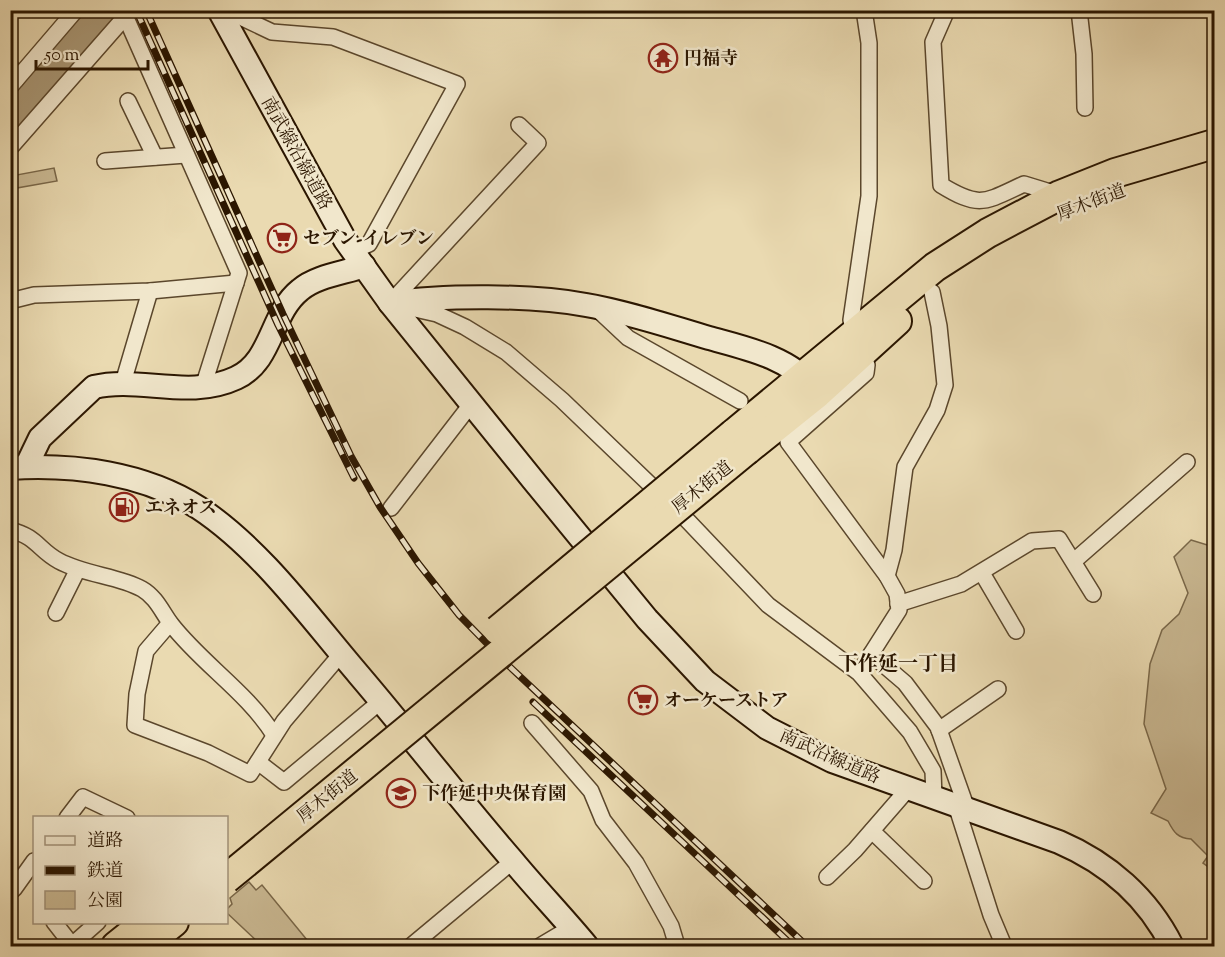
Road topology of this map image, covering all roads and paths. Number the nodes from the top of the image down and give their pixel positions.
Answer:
1 (76, 10) edge
2 (864, 10) edge
3 (946, 10) edge
4 (1079, 10) edge
5 (227, 13) edge
6 (124, 14) edge
7 (10, 65) edge
8 (13, 83) edge
9 (128, 101) dead end
10 (1085, 108) dead end
11 (519, 125) dead end
12 (1215, 144) edge
13 (10, 148) edge
14 (186, 155) junction
15 (155, 157) junction
16 (1215, 160) edge
17 (105, 161) dead end
18 (1060, 195) junction
19 (359, 259) junction
20 (236, 283) junction
21 (150, 291) junction
22 (932, 292) junction
23 (10, 301) edge
24 (390, 303) junction
25 (595, 307) junction
26 (857, 344) junction
27 (450, 374) joint
28 (812, 385) junction
29 (122, 386) junction
30 (203, 387) junction
31 (740, 401) dead end
32 (472, 403) junction
33 (740, 442) junction
34 (1187, 462) dead end
35 (18, 468) edge
36 (391, 508) dead end
37 (10, 530) edge
38 (1074, 561) junction
39 (77, 571) junction
40 (982, 573) junction
41 (887, 576) junction
42 (1093, 594) dead end
43 (898, 604) junction
44 (56, 614) dead end
45 (170, 623) junction
46 (1016, 631) dead end
47 (341, 654) junction
48 (871, 654) junction
49 (859, 673) junction
50 (998, 689) dead end
51 (381, 701) junction
52 (532, 723) dead end
53 (939, 730) junction
54 (274, 735) junction
55 (258, 762) junction
56 (908, 789) junction
57 (934, 798) junction
58 (962, 807) junction
59 (69, 816) edge
60 (123, 816) edge
61 (872, 831) junction
62 (228, 854) edge
63 (513, 861) junction
64 (33, 863) edge
65 (228, 877) edge
66 (827, 877) dead end
67 (924, 881) dead end
68 (15, 890) edge
69 (56, 924) edge
70 (96, 924) edge
71 (572, 927) junction
72 (157, 930) edge
73 (116, 946) edge
74 (411, 946) edge
75 (540, 946) edge
76 (587, 946) edge
77 (677, 946) edge
78 (1004, 946) edge
79 (1172, 946) edge

1 - 8 street
2 - 26 street
3 - 18 street
4 - 10 street
5 - 19 street, 南武線沿線道路
5 - 19 street
6 - 13 street
6 - 14 street
7 - 8 street
9 - 15 street
11 - 24 street
12 - 18 highway, 厚木街道
14 - 15 street
14 - 20 street
15 - 17 street
16 - 22 highway, 厚木街道
18 - 26 highway, 厚木街道
19 - 24 street, 南武線沿線道路
19 - 30 street
20 - 21 street
20 - 30 street
21 - 23 street
21 - 29 street
22 - 26 highway, 厚木街道
22 - 41 street
24 - 25 street
24 - 27 street, 南武線沿線道路
24 - 49 street
25 - 28 street
25 - 31 street
26 - 28 highway, 厚木街道
26 - 41 street
27 - 32 street, 南武沿線道路
28 - 33 highway, 厚木街道
29 - 30 street
29 - 35 street
32 - 36 street
32 - 56 street, 南武沿線道路
33 - 62 highway, 厚木街道, bridge
33 - 65 highway, 厚木街道, bridge
34 - 38 street
35 - 47 street
37 - 39 street
38 - 40 street
38 - 42 street
39 - 44 street
39 - 45 street
40 - 43 street
40 - 46 street
41 - 43 street
43 - 48 street
45 - 54 street
45 - 55 street
47 - 51 street
47 - 54 street
48 - 49 street
48 - 53 street
49 - 57 street
50 - 53 street
51 - 55 street
51 - 63 street
52 - 77 street
53 - 58 street
54 - 55 street
56 - 57 street, 南武沿線道路
56 - 61 street
57 - 58 street, 南武沿線道路
58 - 78 street
58 - 79 street, 南武沿線道路
59 - 60 street
61 - 66 street
61 - 67 street
63 - 71 street
63 - 74 street
64 - 68 street
69 - 70 street
71 - 75 street
71 - 76 street
72 - 73 highway

